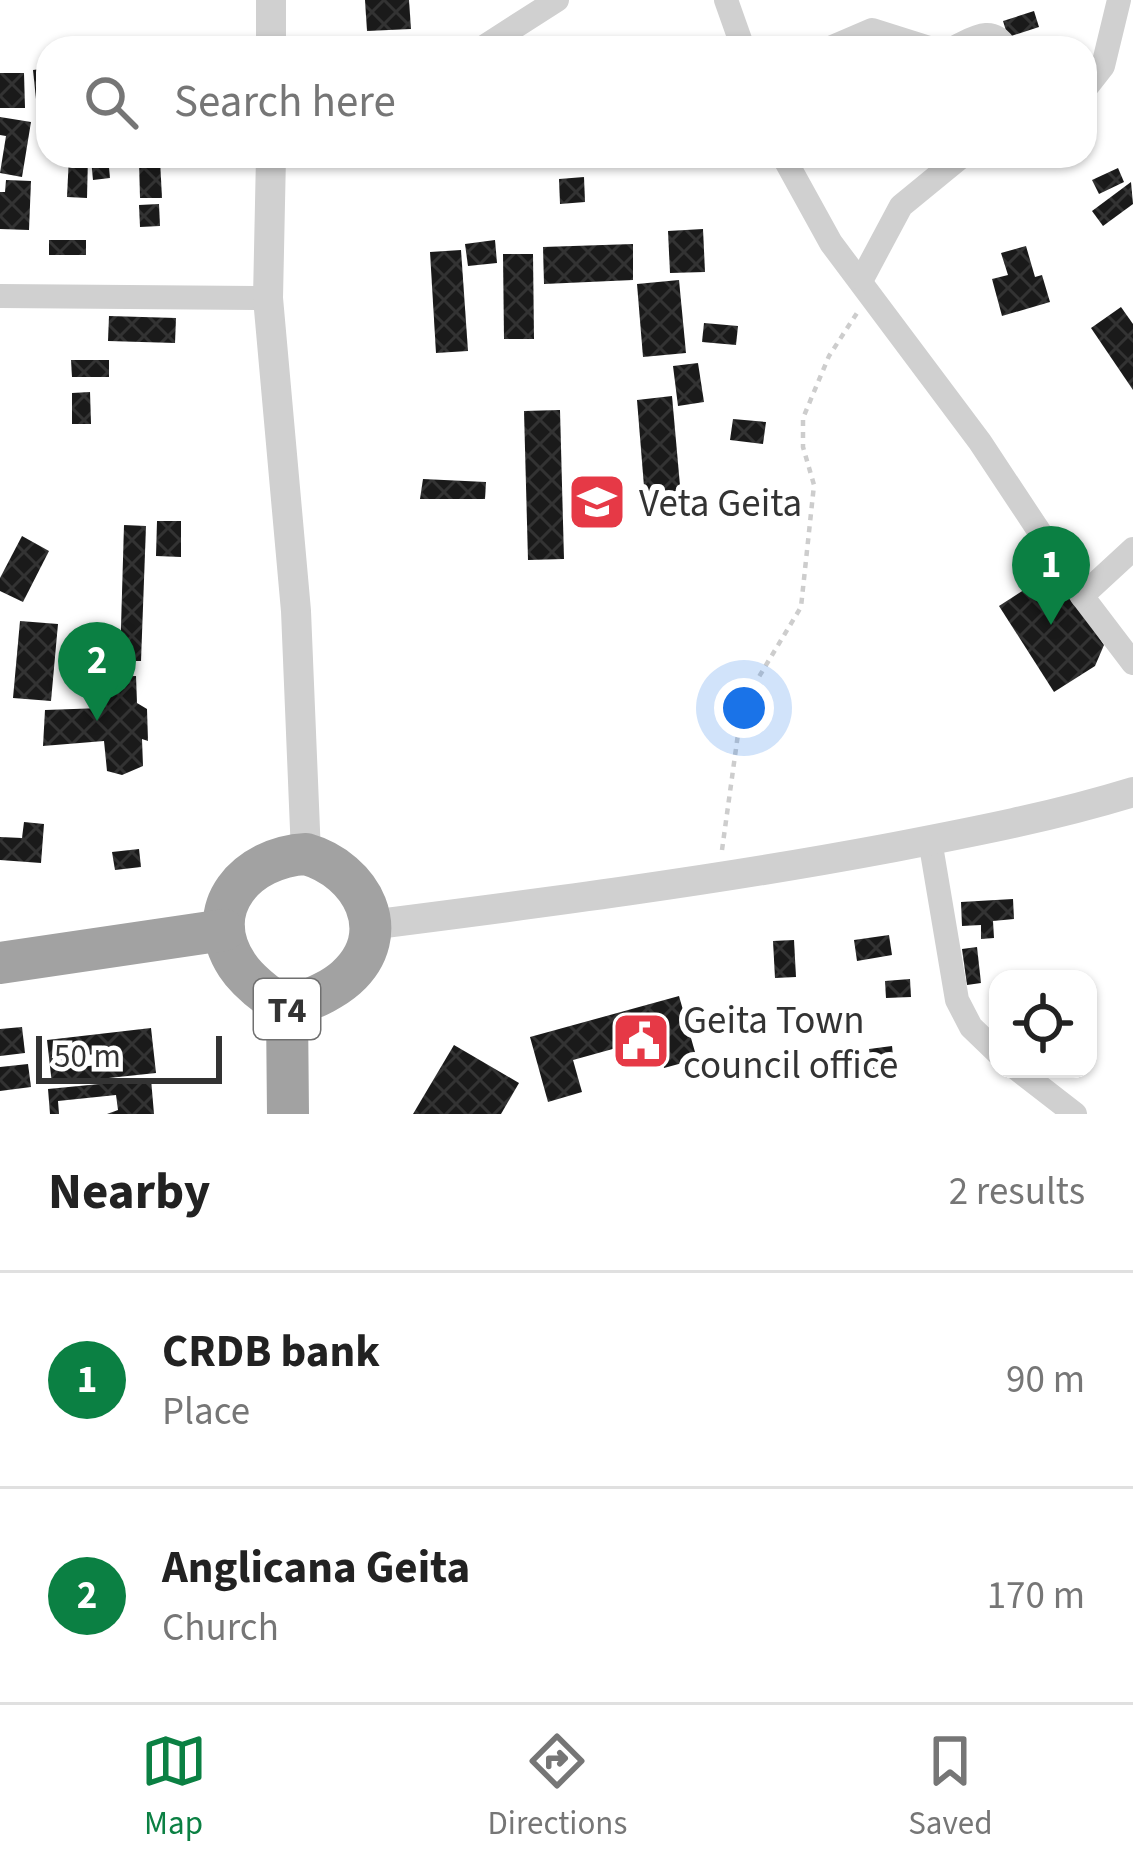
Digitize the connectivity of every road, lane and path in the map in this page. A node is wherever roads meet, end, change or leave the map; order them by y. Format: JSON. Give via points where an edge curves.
{"nodes":[{"id":1,"x":271,"y":0,"type":"edge"},
{"id":2,"x":556,"y":0,"type":"edge"},
{"id":3,"x":726,"y":0,"type":"edge"},
{"id":4,"x":1119,"y":0,"type":"edge"},
{"id":5,"x":271,"y":36,"type":"edge"},
{"id":6,"x":500,"y":36,"type":"edge"},
{"id":7,"x":739,"y":36,"type":"edge"},
{"id":8,"x":858,"y":36,"type":"edge"},
{"id":9,"x":891,"y":36,"type":"edge"},
{"id":10,"x":1097,"y":73,"type":"edge"},
{"id":11,"x":271,"y":168,"type":"edge"},
{"id":12,"x":789,"y":168,"type":"edge"},
{"id":13,"x":947,"y":168,"type":"edge"},
{"id":14,"x":866,"y":286,"type":"junction"},
{"id":15,"x":0,"y":296,"type":"edge"},
{"id":16,"x":268,"y":298,"type":"junction"},
{"id":17,"x":1133,"y":549,"type":"edge"},
{"id":18,"x":1082,"y":596,"type":"junction"},
{"id":19,"x":1133,"y":663,"type":"edge"},
{"id":20,"x":1133,"y":792,"type":"edge"},
{"id":21,"x":930,"y":840,"type":"junction"},
{"id":22,"x":306,"y":854,"type":"junction"},
{"id":23,"x":719,"y":880,"type":"junction"},
{"id":24,"x":369,"y":925,"type":"junction"},
{"id":25,"x":224,"y":930,"type":"junction"},
{"id":26,"x":0,"y":963,"type":"edge"},
{"id":27,"x":287,"y":1009,"type":"junction"},
{"id":28,"x":989,"y":1045,"type":"edge"},
{"id":29,"x":1029,"y":1078,"type":"edge"},
{"id":30,"x":287,"y":1114,"type":"edge"},
{"id":31,"x":1075,"y":1114,"type":"edge"}],
"edges":[{"from":1,"to":5,"type":"street"},
{"from":2,"to":6,"type":"street"},
{"from":3,"to":7,"type":"street"},
{"from":4,"to":10,"type":"street"},
{"from":8,"to":9,"type":"street"},
{"from":11,"to":16,"type":"street"},
{"from":12,"to":14,"type":"street"},
{"from":13,"to":14,"type":"street","via":[[901,206]]},
{"from":14,"to":18,"type":"street"},
{"from":14,"to":23,"type":"path","via":[[803,418],[814,485],[800,607],[742,705]]},
{"from":15,"to":16,"type":"street"},
{"from":16,"to":22,"type":"street","via":[[296,611]]},
{"from":17,"to":18,"type":"street"},
{"from":18,"to":19,"type":"street"},
{"from":20,"to":21,"type":"street"},
{"from":21,"to":23,"type":"street"},
{"from":21,"to":28,"type":"street","via":[[957,1000]]},
{"from":22,"to":24,"type":"highway","via":[[351,877]]},
{"from":22,"to":25,"type":"highway","number":"T4","via":[[270,860],[241,881]]},
{"from":23,"to":24,"type":"street"},
{"from":24,"to":27,"type":"highway","number":"T4","via":[[350,974]]},
{"from":25,"to":26,"type":"highway","number":"T4"},
{"from":25,"to":27,"type":"highway","number":"T4","via":[[249,980]]},
{"from":27,"to":30,"type":"highway","number":"T4"},
{"from":29,"to":31,"type":"street"}]}
